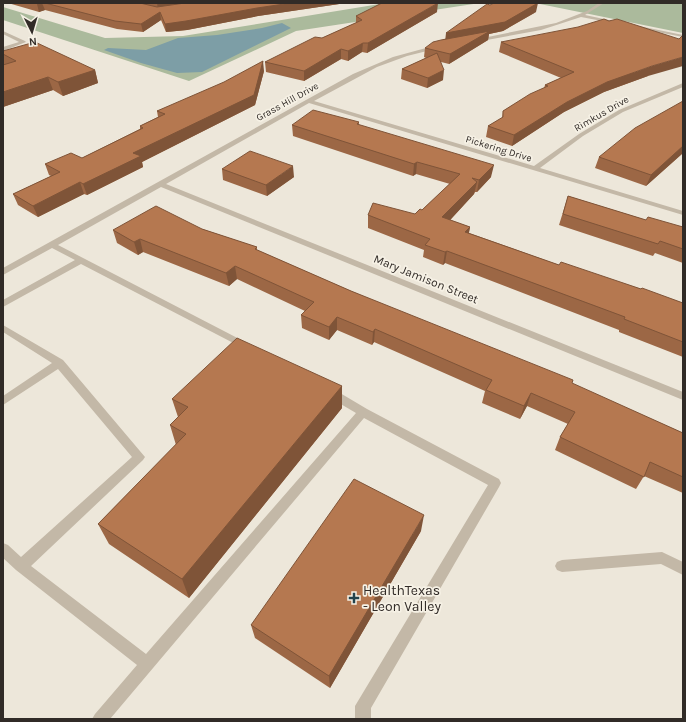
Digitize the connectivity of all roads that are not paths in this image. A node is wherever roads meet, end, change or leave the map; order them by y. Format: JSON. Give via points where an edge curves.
{"nodes":[{"id":1,"x":602,"y":3,"type":"edge"},
{"id":2,"x":580,"y":15,"type":"junction"},
{"id":3,"x":624,"y":24,"type":"edge"},
{"id":4,"x":632,"y":26,"type":"edge"},
{"id":5,"x":3,"y":32,"type":"edge"},
{"id":6,"x":683,"y":36,"type":"edge"},
{"id":7,"x":466,"y":42,"type":"edge"},
{"id":8,"x":444,"y":46,"type":"edge"},
{"id":9,"x":3,"y":49,"type":"edge"},
{"id":10,"x":683,"y":85,"type":"edge"},
{"id":11,"x":309,"y":101,"type":"junction"},
{"id":12,"x":534,"y":169,"type":"junction"},
{"id":13,"x":160,"y":184,"type":"junction"},
{"id":14,"x":683,"y":213,"type":"edge"},
{"id":15,"x":52,"y":245,"type":"junction"},
{"id":16,"x":81,"y":260,"type":"junction"},
{"id":17,"x":3,"y":272,"type":"edge"},
{"id":18,"x":3,"y":304,"type":"edge"},
{"id":19,"x":3,"y":328,"type":"edge"},
{"id":20,"x":256,"y":352,"type":"edge"},
{"id":21,"x":59,"y":363,"type":"junction"},
{"id":22,"x":324,"y":389,"type":"edge"},
{"id":23,"x":683,"y":396,"type":"edge"},
{"id":24,"x":3,"y":401,"type":"edge"},
{"id":25,"x":363,"y":412,"type":"junction"},
{"id":26,"x":3,"y":549,"type":"edge"},
{"id":27,"x":22,"y":566,"type":"junction"},
{"id":28,"x":562,"y":566,"type":"dead end"},
{"id":29,"x":683,"y":569,"type":"edge"},
{"id":30,"x":147,"y":664,"type":"junction"},
{"id":31,"x":100,"y":719,"type":"edge"},
{"id":32,"x":363,"y":719,"type":"edge"}],
"edges":[{"from":1,"to":2,"type":"street"},
{"from":2,"to":3,"type":"street"},
{"from":2,"to":7,"type":"street","via":[[549,26]]},
{"from":4,"to":6,"type":"street"},
{"from":5,"to":9,"type":"street","via":[[23,42]]},
{"from":8,"to":11,"type":"street","name":"Grass Hill Drive","via":[[408,53],[378,64]]},
{"from":10,"to":12,"type":"street","name":"Rimkus Drive","via":[[621,111],[581,135]]},
{"from":11,"to":12,"type":"street","name":"Pickering Drive"},
{"from":11,"to":13,"type":"street","name":"Grass Hill Drive"},
{"from":12,"to":14,"type":"street","name":"Pickering Drive"},
{"from":13,"to":15,"type":"street","name":"Grass Hill Drive"},
{"from":13,"to":23,"type":"street","name":"Mary Jamison Street"},
{"from":15,"to":16,"type":"street"},
{"from":15,"to":17,"type":"street","name":"Grass Hill Drive"},
{"from":16,"to":18,"type":"street"},
{"from":16,"to":20,"type":"street"},
{"from":19,"to":21,"type":"street"},
{"from":21,"to":24,"type":"street"},
{"from":21,"to":27,"type":"street","via":[[139,457]]},
{"from":22,"to":25,"type":"street"},
{"from":25,"to":30,"type":"street"},
{"from":25,"to":32,"type":"street","via":[[495,483],[362,706]]},
{"from":26,"to":27,"type":"street"},
{"from":27,"to":30,"type":"street"},
{"from":28,"to":29,"type":"street","via":[[662,558]]},
{"from":30,"to":31,"type":"street"}]}
